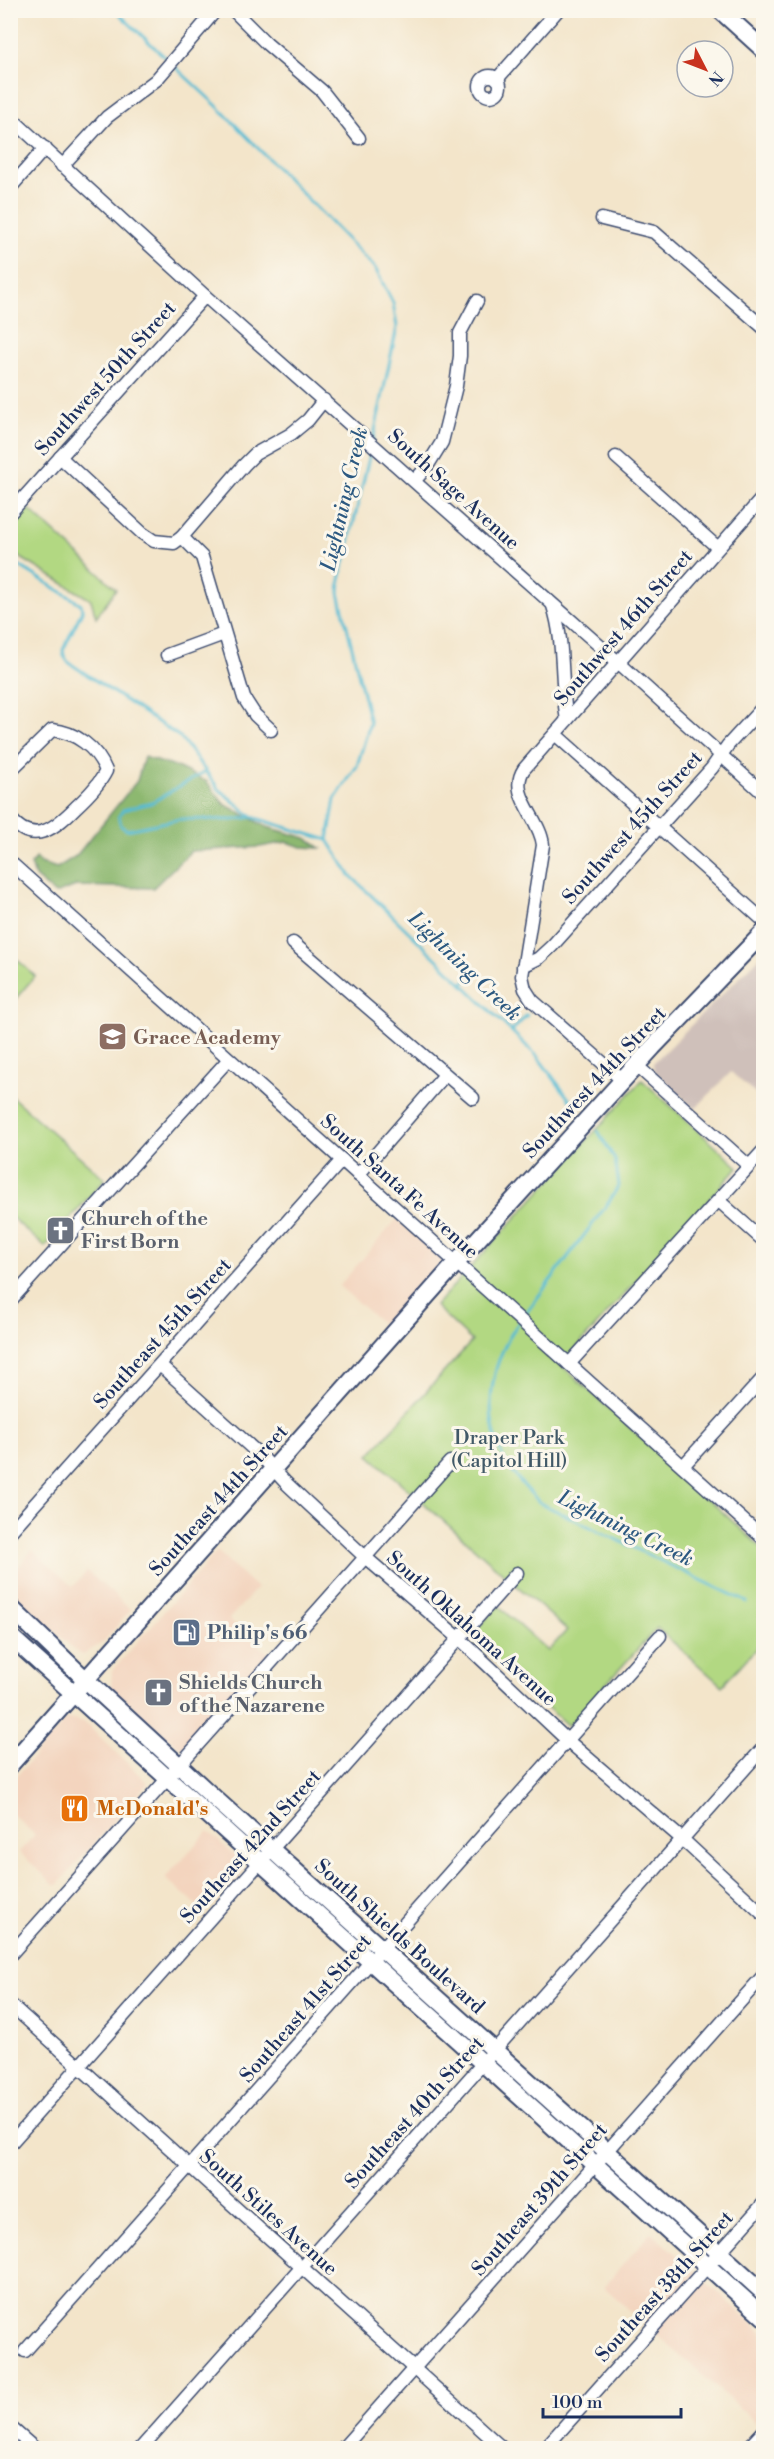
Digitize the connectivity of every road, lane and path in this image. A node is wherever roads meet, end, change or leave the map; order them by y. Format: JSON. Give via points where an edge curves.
{"nodes":[{"id":1,"x":216,"y":10,"type":"edge"},
{"id":2,"x":233,"y":10,"type":"edge"},
{"id":3,"x":558,"y":10,"type":"edge"},
{"id":4,"x":720,"y":10,"type":"edge"},
{"id":5,"x":764,"y":50,"type":"edge"},
{"id":6,"x":496,"y":79,"type":"dead end"},
{"id":7,"x":10,"y":117,"type":"edge"},
{"id":8,"x":358,"y":138,"type":"dead end"},
{"id":9,"x":45,"y":148,"type":"junction"},
{"id":10,"x":62,"y":166,"type":"junction"},
{"id":11,"x":10,"y":188,"type":"edge"},
{"id":12,"x":602,"y":219,"type":"dead end"},
{"id":13,"x":205,"y":296,"type":"junction"},
{"id":14,"x":477,"y":301,"type":"dead end"},
{"id":15,"x":764,"y":328,"type":"edge"},
{"id":16,"x":324,"y":400,"type":"junction"},
{"id":17,"x":616,"y":456,"type":"dead end"},
{"id":18,"x":60,"y":457,"type":"junction"},
{"id":19,"x":414,"y":480,"type":"junction"},
{"id":20,"x":764,"y":496,"type":"edge"},
{"id":21,"x":10,"y":513,"type":"edge"},
{"id":22,"x":182,"y":537,"type":"junction"},
{"id":23,"x":717,"y":548,"type":"junction"},
{"id":24,"x":553,"y":604,"type":"junction"},
{"id":25,"x":224,"y":634,"type":"junction"},
{"id":26,"x":167,"y":655,"type":"dead end"},
{"id":27,"x":619,"y":663,"type":"junction"},
{"id":28,"x":764,"y":706,"type":"edge"},
{"id":29,"x":567,"y":720,"type":"junction"},
{"id":30,"x":271,"y":730,"type":"dead end"},
{"id":31,"x":555,"y":734,"type":"junction"},
{"id":32,"x":721,"y":756,"type":"junction"},
{"id":33,"x":10,"y":771,"type":"edge"},
{"id":34,"x":764,"y":794,"type":"edge"},
{"id":35,"x":12,"y":824,"type":"edge"},
{"id":36,"x":659,"y":827,"type":"junction"},
{"id":37,"x":10,"y":862,"type":"edge"},
{"id":38,"x":764,"y":921,"type":"edge"},
{"id":39,"x":764,"y":932,"type":"edge"},
{"id":40,"x":293,"y":943,"type":"dead end"},
{"id":41,"x":523,"y":966,"type":"junction"},
{"id":42,"x":229,"y":1059,"type":"junction"},
{"id":43,"x":636,"y":1065,"type":"junction"},
{"id":44,"x":444,"y":1076,"type":"junction"},
{"id":45,"x":622,"y":1080,"type":"junction"},
{"id":46,"x":473,"y":1098,"type":"dead end"},
{"id":47,"x":764,"y":1150,"type":"edge"},
{"id":48,"x":342,"y":1160,"type":"junction"},
{"id":49,"x":749,"y":1166,"type":"junction"},
{"id":50,"x":358,"y":1174,"type":"junction"},
{"id":51,"x":718,"y":1201,"type":"junction"},
{"id":52,"x":764,"y":1241,"type":"edge"},
{"id":53,"x":457,"y":1262,"type":"junction"},
{"id":54,"x":10,"y":1301,"type":"edge"},
{"id":55,"x":568,"y":1364,"type":"junction"},
{"id":56,"x":160,"y":1365,"type":"junction"},
{"id":57,"x":764,"y":1377,"type":"edge"},
{"id":58,"x":450,"y":1462,"type":"dead end"},
{"id":59,"x":683,"y":1466,"type":"junction"},
{"id":60,"x":274,"y":1469,"type":"junction"},
{"id":61,"x":10,"y":1532,"type":"edge"},
{"id":62,"x":764,"y":1539,"type":"edge"},
{"id":63,"x":365,"y":1557,"type":"junction"},
{"id":64,"x":517,"y":1573,"type":"dead end"},
{"id":65,"x":10,"y":1607,"type":"edge"},
{"id":66,"x":10,"y":1636,"type":"edge"},
{"id":67,"x":660,"y":1636,"type":"dead end"},
{"id":68,"x":460,"y":1639,"type":"junction"},
{"id":69,"x":86,"y":1680,"type":"junction"},
{"id":70,"x":73,"y":1694,"type":"junction"},
{"id":71,"x":568,"y":1741,"type":"junction"},
{"id":72,"x":764,"y":1748,"type":"edge"},
{"id":73,"x":10,"y":1765,"type":"edge"},
{"id":74,"x":179,"y":1766,"type":"junction"},
{"id":75,"x":167,"y":1779,"type":"junction"},
{"id":76,"x":682,"y":1839,"type":"junction"},
{"id":77,"x":273,"y":1849,"type":"junction"},
{"id":78,"x":261,"y":1863,"type":"junction"},
{"id":79,"x":764,"y":1915,"type":"edge"},
{"id":80,"x":383,"y":1949,"type":"junction"},
{"id":81,"x":10,"y":1955,"type":"edge"},
{"id":82,"x":371,"y":1963,"type":"junction"},
{"id":83,"x":764,"y":1975,"type":"edge"},
{"id":84,"x":10,"y":2004,"type":"edge"},
{"id":85,"x":495,"y":2051,"type":"junction"},
{"id":86,"x":484,"y":2064,"type":"junction"},
{"id":87,"x":79,"y":2067,"type":"junction"},
{"id":88,"x":10,"y":2144,"type":"edge"},
{"id":89,"x":607,"y":2151,"type":"junction"},
{"id":90,"x":595,"y":2165,"type":"junction"},
{"id":91,"x":190,"y":2167,"type":"junction"},
{"id":92,"x":764,"y":2203,"type":"edge"},
{"id":93,"x":719,"y":2253,"type":"junction"},
{"id":94,"x":707,"y":2266,"type":"junction"},
{"id":95,"x":301,"y":2269,"type":"junction"},
{"id":96,"x":764,"y":2293,"type":"edge"},
{"id":97,"x":764,"y":2317,"type":"edge"},
{"id":98,"x":25,"y":2351,"type":"dead end"},
{"id":99,"x":414,"y":2369,"type":"junction"},
{"id":100,"x":10,"y":2427,"type":"edge"},
{"id":101,"x":764,"y":2431,"type":"edge"},
{"id":102,"x":34,"y":2448,"type":"edge"},
{"id":103,"x":141,"y":2448,"type":"edge"},
{"id":104,"x":343,"y":2448,"type":"edge"},
{"id":105,"x":501,"y":2448,"type":"edge"},
{"id":106,"x":545,"y":2448,"type":"edge"},
{"id":107,"x":748,"y":2448,"type":"edge"}],
"edges":[{"from":1,"to":10,"type":"street","via":[[156,80],[106,117]]},
{"from":2,"to":8,"type":"street","via":[[322,91]]},
{"from":3,"to":6,"type":"street"},
{"from":4,"to":5,"type":"main road"},
{"from":7,"to":9,"type":"street","name":"South Sage Avenue"},
{"from":9,"to":10,"type":"street","name":"South Sage Avenue"},
{"from":9,"to":11,"type":"street"},
{"from":10,"to":13,"type":"street","name":"South Sage Avenue"},
{"from":12,"to":15,"type":"street","via":[[654,232]]},
{"from":13,"to":16,"type":"street","name":"South Sage Avenue"},
{"from":13,"to":18,"type":"street","name":"Southwest 50th Street"},
{"from":14,"to":19,"type":"street","via":[[460,333],[456,387],[442,442]]},
{"from":16,"to":19,"type":"street","name":"South Sage Avenue"},
{"from":16,"to":22,"type":"street","via":[[291,434],[255,454]]},
{"from":17,"to":23,"type":"street"},
{"from":18,"to":21,"type":"street","name":"Southwest 50th Street"},
{"from":18,"to":22,"type":"street","via":[[141,533],[154,541],[174,543]]},
{"from":19,"to":24,"type":"street","name":"South Sage Avenue"},
{"from":20,"to":23,"type":"street","name":"Southwest 46th Street"},
{"from":22,"to":25,"type":"street","via":[[202,557]]},
{"from":23,"to":27,"type":"street","name":"Southwest 46th Street"},
{"from":24,"to":27,"type":"street","name":"South Sage Avenue"},
{"from":24,"to":29,"type":"street","via":[[561,643]]},
{"from":25,"to":26,"type":"street"},
{"from":25,"to":30,"type":"street","via":[[244,698]]},
{"from":27,"to":29,"type":"street","name":"Southwest 46th Street"},
{"from":27,"to":32,"type":"street","name":"South Sage Avenue"},
{"from":28,"to":32,"type":"street","name":"Southwest 45th Street"},
{"from":29,"to":31,"type":"street","name":"Southwest 46th Street"},
{"from":31,"to":36,"type":"street"},
{"from":31,"to":41,"type":"street","name":"Southwest 46th Street","via":[[518,779],[543,845]]},
{"from":32,"to":34,"type":"street","name":"South Sage Avenue"},
{"from":32,"to":36,"type":"street","name":"Southwest 45th Street"},
{"from":33,"to":35,"type":"street","via":[[52,730],[78,737],[106,771],[55,828],[40,833]]},
{"from":36,"to":38,"type":"street"},
{"from":36,"to":41,"type":"street","name":"Southwest 45th Street","via":[[552,946]]},
{"from":37,"to":42,"type":"street","name":"South Santa Fe Avenue"},
{"from":39,"to":43,"type":"main road","name":"Southwest 44th Street"},
{"from":40,"to":44,"type":"street"},
{"from":41,"to":45,"type":"street","via":[[523,985],[532,1000]]},
{"from":42,"to":48,"type":"street","name":"South Santa Fe Avenue"},
{"from":42,"to":54,"type":"street"},
{"from":43,"to":45,"type":"main road","name":"Southwest 44th Street"},
{"from":43,"to":49,"type":"street"},
{"from":44,"to":46,"type":"street"},
{"from":44,"to":50,"type":"street"},
{"from":45,"to":53,"type":"main road","name":"Southwest 44th Street"},
{"from":47,"to":49,"type":"street"},
{"from":48,"to":50,"type":"street","name":"South Santa Fe Avenue"},
{"from":48,"to":56,"type":"street","name":"Southeast 45th Street"},
{"from":49,"to":51,"type":"street"},
{"from":50,"to":53,"type":"street","name":"South Santa Fe Avenue"},
{"from":51,"to":52,"type":"street"},
{"from":51,"to":55,"type":"street"},
{"from":53,"to":55,"type":"street","name":"South Santa Fe Avenue"},
{"from":53,"to":60,"type":"main road","name":"Southeast 44th Street"},
{"from":55,"to":59,"type":"street","name":"South Santa Fe Avenue"},
{"from":56,"to":60,"type":"street","name":"South Oklahoma Avenue"},
{"from":56,"to":61,"type":"street","name":"Southeast 45th Street"},
{"from":57,"to":59,"type":"street"},
{"from":58,"to":63,"type":"street"},
{"from":59,"to":62,"type":"street","name":"South Santa Fe Avenue"},
{"from":60,"to":63,"type":"street","name":"South Oklahoma Avenue"},
{"from":60,"to":69,"type":"main road","name":"Southeast 44th Street"},
{"from":63,"to":68,"type":"street","name":"South Oklahoma Avenue"},
{"from":63,"to":74,"type":"street"},
{"from":64,"to":68,"type":"street","name":"Southeast 42nd Street"},
{"from":65,"to":69,"type":"main road","name":"South Shields Boulevard"},
{"from":66,"to":70,"type":"main road","name":"South Shields Boulevard"},
{"from":67,"to":71,"type":"street","name":"Southeast 41st Street"},
{"from":68,"to":71,"type":"street","name":"South Oklahoma Avenue"},
{"from":68,"to":77,"type":"street","name":"Southeast 42nd Street"},
{"from":69,"to":70,"type":"main road","name":"Southeast 44th Street"},
{"from":69,"to":74,"type":"main road","name":"South Shields Boulevard"},
{"from":70,"to":73,"type":"main road","name":"Southeast 44th Street"},
{"from":70,"to":75,"type":"main road","name":"South Shields Boulevard"},
{"from":71,"to":76,"type":"street","name":"South Oklahoma Avenue"},
{"from":71,"to":80,"type":"street","name":"Southeast 41st Street"},
{"from":72,"to":76,"type":"street","name":"Southeast 40th Street"},
{"from":74,"to":75,"type":"street"},
{"from":74,"to":77,"type":"main road","name":"South Shields Boulevard"},
{"from":75,"to":78,"type":"main road","name":"South Shields Boulevard"},
{"from":75,"to":81,"type":"street"},
{"from":76,"to":79,"type":"street","name":"South Oklahoma Avenue"},
{"from":76,"to":85,"type":"street","name":"Southeast 40th Street"},
{"from":77,"to":78,"type":"street","name":"Southeast 42nd Street"},
{"from":77,"to":80,"type":"main road","name":"South Shields Boulevard"},
{"from":78,"to":82,"type":"main road","name":"South Shields Boulevard"},
{"from":78,"to":87,"type":"street","name":"Southeast 42nd Street"},
{"from":80,"to":82,"type":"street","name":"Southeast 41st Street"},
{"from":80,"to":85,"type":"main road","name":"South Shields Boulevard"},
{"from":82,"to":86,"type":"main road","name":"South Shields Boulevard"},
{"from":82,"to":91,"type":"street","name":"Southeast 41st Street"},
{"from":83,"to":89,"type":"street","name":"Southeast 39th Street"},
{"from":84,"to":87,"type":"street","name":"South Stiles Avenue"},
{"from":85,"to":86,"type":"street","name":"Southeast 40th Street"},
{"from":85,"to":89,"type":"main road","name":"South Shields Boulevard"},
{"from":86,"to":90,"type":"main road","name":"South Shields Boulevard"},
{"from":86,"to":95,"type":"street","name":"Southeast 40th Street"},
{"from":87,"to":88,"type":"street","name":"Southeast 42nd Street"},
{"from":87,"to":91,"type":"street","name":"South Stiles Avenue"},
{"from":89,"to":90,"type":"street","name":"Southeast 39th Street"},
{"from":89,"to":93,"type":"main road","name":"South Shields Boulevard"},
{"from":90,"to":94,"type":"main road","name":"South Shields Boulevard"},
{"from":90,"to":99,"type":"street","name":"Southeast 39th Street"},
{"from":91,"to":95,"type":"street","name":"South Stiles Avenue"},
{"from":91,"to":98,"type":"street","name":"Southeast 41st Street"},
{"from":92,"to":93,"type":"street","name":"Southeast 38th Street"},
{"from":93,"to":94,"type":"street","name":"Southeast 38th Street"},
{"from":93,"to":96,"type":"main road","name":"South Shields Boulevard"},
{"from":94,"to":97,"type":"main road","name":"South Shields Boulevard"},
{"from":94,"to":106,"type":"street","name":"Southeast 38th Street"},
{"from":95,"to":99,"type":"street","name":"South Stiles Avenue"},
{"from":95,"to":103,"type":"street","name":"Southeast 40th Street"},
{"from":99,"to":104,"type":"street","name":"Southeast 39th Street"},
{"from":99,"to":105,"type":"street","name":"South Stiles Avenue"},
{"from":100,"to":102,"type":"street"},
{"from":101,"to":107,"type":"street"}]}
